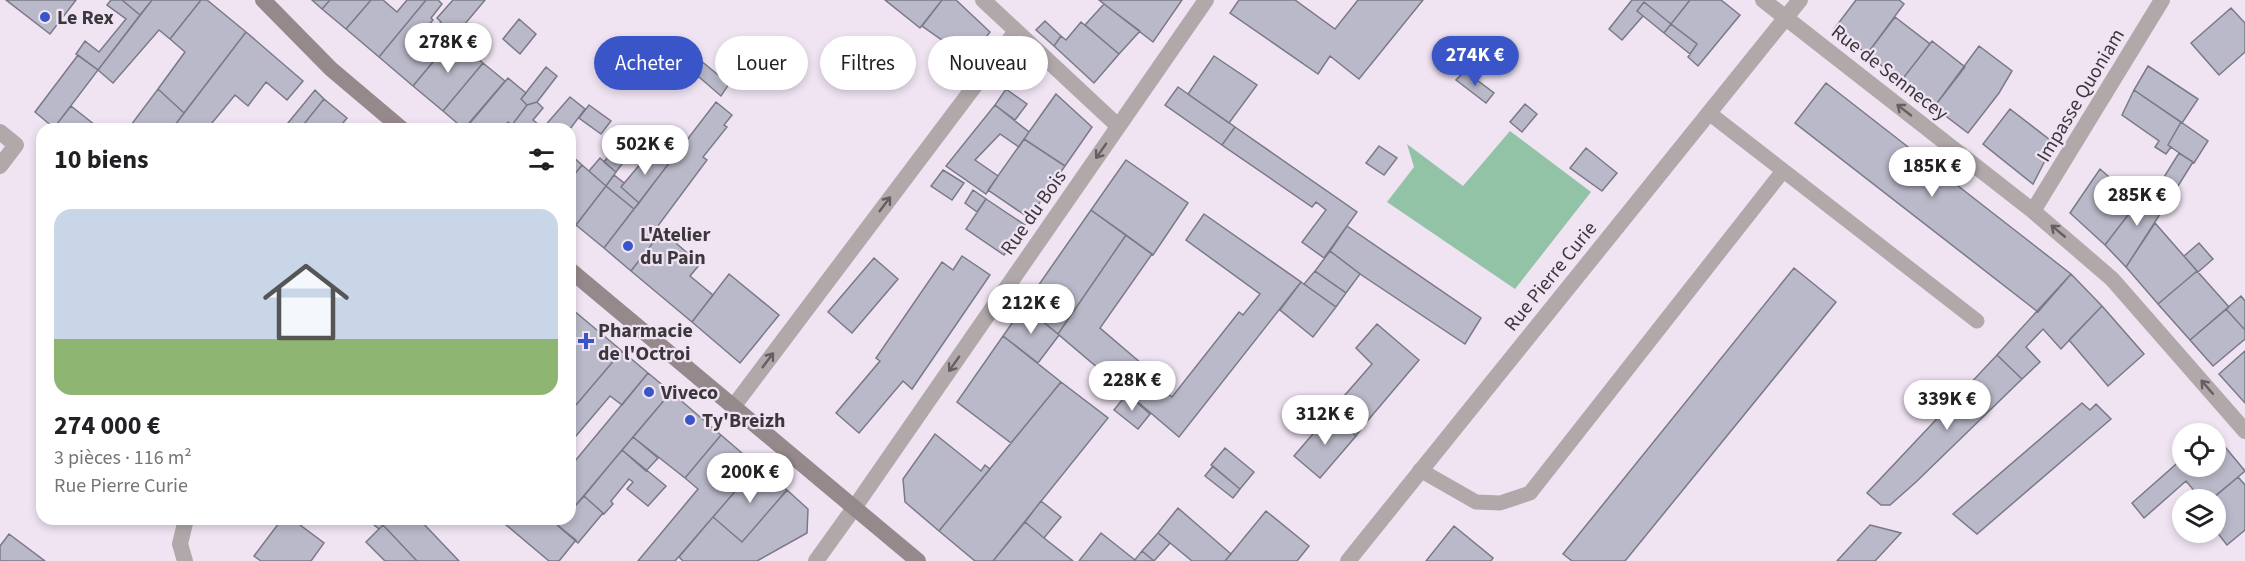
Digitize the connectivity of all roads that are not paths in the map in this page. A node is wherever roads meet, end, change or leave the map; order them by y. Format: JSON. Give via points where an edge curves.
{"nodes":[{"id":1,"x":263,"y":0,"type":"edge"},
{"id":2,"x":983,"y":0,"type":"edge"},
{"id":3,"x":1206,"y":0,"type":"edge"},
{"id":4,"x":1763,"y":0,"type":"edge"},
{"id":5,"x":1800,"y":0,"type":"edge"},
{"id":6,"x":2162,"y":0,"type":"edge"},
{"id":7,"x":1786,"y":18,"type":"junction"},
{"id":8,"x":1016,"y":31,"type":"junction"},
{"id":9,"x":1709,"y":113,"type":"junction"},
{"id":10,"x":395,"y":123,"type":"edge"},
{"id":11,"x":1118,"y":126,"type":"junction"},
{"id":12,"x":0,"y":132,"type":"edge"},
{"id":13,"x":0,"y":166,"type":"edge"},
{"id":14,"x":1784,"y":171,"type":"junction"},
{"id":15,"x":2033,"y":211,"type":"junction"},
{"id":16,"x":576,"y":275,"type":"edge"},
{"id":17,"x":1977,"y":321,"type":"dead end"},
{"id":18,"x":733,"y":407,"type":"junction"},
{"id":19,"x":2245,"y":431,"type":"edge"},
{"id":20,"x":1420,"y":470,"type":"junction"},
{"id":21,"x":854,"y":508,"type":"junction"},
{"id":22,"x":185,"y":525,"type":"edge"},
{"id":23,"x":185,"y":561,"type":"edge"},
{"id":24,"x":816,"y":561,"type":"edge"},
{"id":25,"x":918,"y":561,"type":"edge"},
{"id":26,"x":1348,"y":561,"type":"edge"}],
"edges":[{"from":1,"to":10,"type":"main road","via":[[331,69]]},
{"from":2,"to":8,"type":"street"},
{"from":3,"to":11,"type":"street","name":"Rue du Bois"},
{"from":4,"to":7,"type":"street","name":"Rue de Sennecey"},
{"from":5,"to":7,"type":"street","name":"Rue Pierre Curie"},
{"from":6,"to":15,"type":"street","name":"Impasse Quoniam"},
{"from":7,"to":9,"type":"street","name":"Rue Pierre Curie"},
{"from":15,"to":7,"type":"street","name":"Rue de Sennecey","one_way":true},
{"from":8,"to":11,"type":"street"},
{"from":18,"to":8,"type":"street","one_way":true},
{"from":9,"to":14,"type":"lane"},
{"from":9,"to":20,"type":"street","name":"Rue Pierre Curie"},
{"from":11,"to":21,"type":"street","name":"Rue du Bois","one_way":true},
{"from":12,"to":13,"type":"street","via":[[16,145]]},
{"from":14,"to":17,"type":"lane"},
{"from":14,"to":20,"type":"lane","via":[[1530,493],[1500,503],[1476,502]]},
{"from":19,"to":15,"type":"street","name":"Rue de Sennecey","one_way":true,"via":[[2112,279]]},
{"from":16,"to":18,"type":"main road"},
{"from":18,"to":21,"type":"main road"},
{"from":20,"to":26,"type":"street","name":"Rue Pierre Curie"},
{"from":21,"to":24,"type":"street","name":"Rue du Bois"},
{"from":21,"to":25,"type":"main road"},
{"from":22,"to":23,"type":"street","via":[[180,544]]}]}
